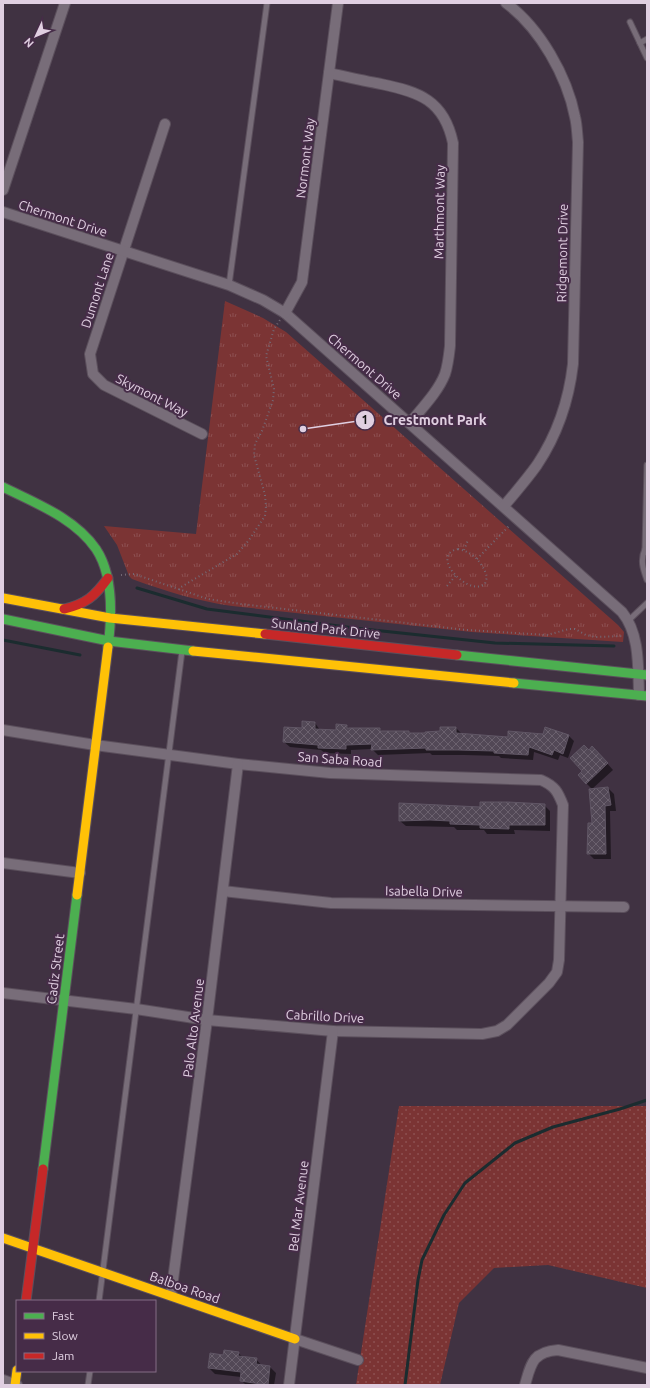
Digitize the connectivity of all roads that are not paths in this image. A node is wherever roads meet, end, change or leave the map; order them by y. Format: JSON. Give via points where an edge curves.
{"nodes":[{"id":1,"x":65,"y":3,"type":"edge"},
{"id":2,"x":267,"y":3,"type":"edge"},
{"id":3,"x":338,"y":3,"type":"edge"},
{"id":4,"x":506,"y":3,"type":"edge"},
{"id":5,"x":630,"y":22,"type":"dead end"},
{"id":6,"x":647,"y":39,"type":"edge"},
{"id":7,"x":640,"y":43,"type":"junction"},
{"id":8,"x":647,"y":58,"type":"edge"},
{"id":9,"x":330,"y":73,"type":"junction"},
{"id":10,"x":165,"y":124,"type":"dead end"},
{"id":11,"x":3,"y":190,"type":"edge"},
{"id":12,"x":3,"y":212,"type":"edge"},
{"id":13,"x":124,"y":251,"type":"junction"},
{"id":14,"x":229,"y":285,"type":"junction"},
{"id":15,"x":285,"y":313,"type":"junction"},
{"id":16,"x":93,"y":374,"type":"joint"},
{"id":17,"x":410,"y":423,"type":"junction"},
{"id":18,"x":202,"y":434,"type":"dead end"},
{"id":19,"x":647,"y":465,"type":"edge"},
{"id":20,"x":647,"y":476,"type":"edge"},
{"id":21,"x":3,"y":487,"type":"edge"},
{"id":22,"x":504,"y":506,"type":"junction"},
{"id":23,"x":646,"y":551,"type":"edge"},
{"id":24,"x":108,"y":578,"type":"junction"},
{"id":25,"x":647,"y":580,"type":"edge"},
{"id":26,"x":3,"y":598,"type":"edge"},
{"id":27,"x":647,"y":603,"type":"edge"},
{"id":28,"x":62,"y":609,"type":"junction"},
{"id":29,"x":110,"y":618,"type":"junction"},
{"id":30,"x":3,"y":619,"type":"edge"},
{"id":31,"x":629,"y":620,"type":"junction"},
{"id":32,"x":109,"y":641,"type":"junction"},
{"id":33,"x":182,"y":650,"type":"junction"},
{"id":34,"x":643,"y":675,"type":"edge"},
{"id":35,"x":643,"y":696,"type":"edge"},
{"id":36,"x":3,"y":730,"type":"edge"},
{"id":37,"x":95,"y":745,"type":"junction"},
{"id":38,"x":168,"y":755,"type":"junction"},
{"id":39,"x":238,"y":764,"type":"junction"},
{"id":40,"x":3,"y":863,"type":"edge"},
{"id":41,"x":80,"y":873,"type":"junction"},
{"id":42,"x":223,"y":891,"type":"junction"},
{"id":43,"x":561,"y":906,"type":"junction"},
{"id":44,"x":624,"y":907,"type":"dead end"},
{"id":45,"x":3,"y":993,"type":"edge"},
{"id":46,"x":64,"y":1000,"type":"junction"},
{"id":47,"x":136,"y":1009,"type":"junction"},
{"id":48,"x":207,"y":1020,"type":"junction"},
{"id":49,"x":333,"y":1031,"type":"junction"},
{"id":50,"x":3,"y":1238,"type":"edge"},
{"id":51,"x":33,"y":1249,"type":"junction"},
{"id":52,"x":102,"y":1272,"type":"junction"},
{"id":53,"x":172,"y":1295,"type":"junction"},
{"id":54,"x":26,"y":1300,"type":"edge"},
{"id":55,"x":99,"y":1300,"type":"edge"},
{"id":56,"x":295,"y":1339,"type":"junction"},
{"id":57,"x":358,"y":1360,"type":"dead end"},
{"id":58,"x":647,"y":1368,"type":"edge"},
{"id":59,"x":17,"y":1372,"type":"edge"},
{"id":60,"x":90,"y":1372,"type":"edge"},
{"id":61,"x":3,"y":1380,"type":"edge"},
{"id":62,"x":16,"y":1385,"type":"edge"},
{"id":63,"x":88,"y":1385,"type":"edge"},
{"id":64,"x":290,"y":1385,"type":"edge"},
{"id":65,"x":525,"y":1385,"type":"edge"}],
"edges":[{"from":1,"to":11,"type":"street"},
{"from":2,"to":14,"type":"lane"},
{"from":3,"to":9,"type":"street","name":"Normont Way"},
{"from":4,"to":22,"type":"street","name":"Ridgemont Drive","via":[[525,20],[542,41],[562,76],[576,118],[578,142],[571,381],[559,424],[548,446],[537,465]]},
{"from":5,"to":7,"type":"lane"},
{"from":6,"to":7,"type":"lane"},
{"from":7,"to":8,"type":"lane"},
{"from":9,"to":15,"type":"street","name":"Normont Way","via":[[302,282]]},
{"from":9,"to":17,"type":"street","name":"Marthmont Way","via":[[419,94],[444,118],[453,143],[448,361],[438,388]]},
{"from":10,"to":13,"type":"street","name":"Dumont Lane"},
{"from":12,"to":13,"type":"street","name":"Chermont Drive"},
{"from":13,"to":14,"type":"street","name":"Chermont Drive"},
{"from":13,"to":16,"type":"street","name":"Dumont Lane","via":[[90,354]]},
{"from":14,"to":15,"type":"street","name":"Chermont Drive"},
{"from":15,"to":17,"type":"street","name":"Chermont Drive"},
{"from":16,"to":18,"type":"street","name":"Skymont Way","via":[[117,393]]},
{"from":17,"to":22,"type":"street","name":"Chermont Drive"},
{"from":19,"to":20,"type":"lane"},
{"from":20,"to":23,"type":"lane"},
{"from":21,"to":24,"type":"main road","name":"Cadiz Street","via":[[70,523],[84,535],[103,562]]},
{"from":22,"to":31,"type":"street","name":"Chermont Drive"},
{"from":23,"to":25,"type":"lane","via":[[642,556],[642,564]]},
{"from":24,"to":28,"type":"main road","via":[[98,592],[78,606]]},
{"from":24,"to":29,"type":"main road","name":"Cadiz Street"},
{"from":26,"to":28,"type":"main road","name":"Sunland Park Drive"},
{"from":27,"to":31,"type":"lane"},
{"from":28,"to":29,"type":"main road","name":"Sunland Park Drive"},
{"from":29,"to":32,"type":"main road","name":"Cadiz Street"},
{"from":29,"to":34,"type":"main road","name":"Sunland Park Drive"},
{"from":30,"to":32,"type":"main road"},
{"from":31,"to":34,"type":"street","name":"Chermont Drive","via":[[635,635]]},
{"from":32,"to":33,"type":"main road"},
{"from":32,"to":37,"type":"main road","name":"Cadiz Street"},
{"from":33,"to":35,"type":"main road"},
{"from":33,"to":38,"type":"lane"},
{"from":34,"to":35,"type":"street","name":"Chermont Drive"},
{"from":36,"to":37,"type":"street","name":"San Saba Road"},
{"from":37,"to":38,"type":"street","name":"San Saba Road"},
{"from":37,"to":41,"type":"main road","name":"Cadiz Street"},
{"from":38,"to":39,"type":"street","name":"San Saba Road"},
{"from":38,"to":47,"type":"lane"},
{"from":39,"to":42,"type":"street","name":"Palo Alto Avenue"},
{"from":39,"to":43,"type":"street","name":"San Saba Road","via":[[330,774],[541,780],[558,792],[563,805]]},
{"from":40,"to":41,"type":"street"},
{"from":41,"to":46,"type":"main road","name":"Cadiz Street"},
{"from":42,"to":43,"type":"street","name":"Isabella Drive","via":[[331,903]]},
{"from":42,"to":48,"type":"street","name":"Palo Alto Avenue"},
{"from":43,"to":44,"type":"street","name":"Isabella Drive"},
{"from":43,"to":49,"type":"street","name":"Cabrillo Drive","via":[[557,972],[507,1025],[497,1031],[482,1034]]},
{"from":45,"to":46,"type":"street","name":"Cabrillo Drive"},
{"from":46,"to":47,"type":"street","name":"Cabrillo Drive"},
{"from":46,"to":51,"type":"main road","name":"Cadiz Street"},
{"from":47,"to":48,"type":"street","name":"Cabrillo Drive"},
{"from":47,"to":52,"type":"lane"},
{"from":48,"to":49,"type":"street","name":"Cabrillo Drive"},
{"from":48,"to":53,"type":"street","name":"Palo Alto Avenue"},
{"from":49,"to":56,"type":"street","name":"Bel Mar Avenue"},
{"from":50,"to":51,"type":"main road","name":"Balboa Road"},
{"from":51,"to":52,"type":"main road","name":"Balboa Road"},
{"from":51,"to":54,"type":"main road","name":"Cadiz Street"},
{"from":52,"to":53,"type":"main road","name":"Balboa Road"},
{"from":52,"to":55,"type":"lane"},
{"from":53,"to":56,"type":"main road","name":"Balboa Road"},
{"from":56,"to":57,"type":"street","name":"Balboa Road"},
{"from":56,"to":64,"type":"street","name":"Bel Mar Avenue"},
{"from":58,"to":65,"type":"street","via":[[558,1350],[548,1351],[531,1364]]},
{"from":59,"to":62,"type":"main road"},
{"from":60,"to":63,"type":"lane"},
{"from":61,"to":62,"type":"street"}]}
